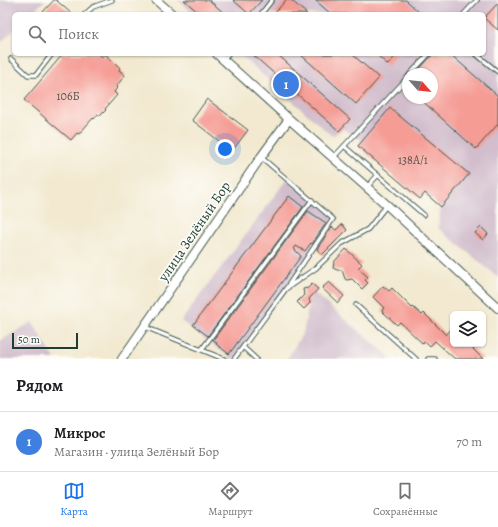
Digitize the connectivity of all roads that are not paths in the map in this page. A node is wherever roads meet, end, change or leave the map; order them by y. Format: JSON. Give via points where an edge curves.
{"nodes":[{"id":1,"x":112,"y":0,"type":"edge"},
{"id":2,"x":156,"y":0,"type":"edge"},
{"id":3,"x":272,"y":0,"type":"edge"},
{"id":4,"x":476,"y":0,"type":"edge"},
{"id":5,"x":87,"y":12,"type":"edge"},
{"id":6,"x":170,"y":12,"type":"edge"},
{"id":7,"x":263,"y":12,"type":"edge"},
{"id":8,"x":466,"y":12,"type":"edge"},
{"id":9,"x":50,"y":56,"type":"edge"},
{"id":10,"x":223,"y":56,"type":"edge"},
{"id":11,"x":427,"y":56,"type":"edge"},
{"id":12,"x":478,"y":56,"type":"edge"},
{"id":13,"x":11,"y":59,"type":"dead end"},
{"id":14,"x":416,"y":68,"type":"edge"},
{"id":15,"x":498,"y":72,"type":"edge"},
{"id":16,"x":402,"y":83,"type":"edge"},
{"id":17,"x":289,"y":119,"type":"junction"},
{"id":18,"x":344,"y":146,"type":"junction"},
{"id":19,"x":261,"y":157,"type":"junction"},
{"id":20,"x":333,"y":158,"type":"junction"},
{"id":21,"x":378,"y":175,"type":"junction"},
{"id":22,"x":367,"y":187,"type":"junction"},
{"id":23,"x":312,"y":200,"type":"junction"},
{"id":24,"x":387,"y":205,"type":"junction"},
{"id":25,"x":424,"y":215,"type":"dead end"},
{"id":26,"x":284,"y":290,"type":"junction"},
{"id":27,"x":356,"y":305,"type":"dead end"},
{"id":28,"x":498,"y":308,"type":"edge"},
{"id":29,"x":145,"y":327,"type":"junction"},
{"id":30,"x":243,"y":347,"type":"junction"},
{"id":31,"x":202,"y":349,"type":"junction"},
{"id":32,"x":122,"y":359,"type":"edge"},
{"id":33,"x":224,"y":359,"type":"edge"},
{"id":34,"x":234,"y":359,"type":"edge"},
{"id":35,"x":256,"y":359,"type":"edge"},
{"id":36,"x":416,"y":359,"type":"edge"},
{"id":37,"x":428,"y":359,"type":"edge"},
{"id":38,"x":435,"y":359,"type":"edge"}],
"edges":[{"from":1,"to":5,"type":"lane","via":[[92,7]]},
{"from":2,"to":6,"type":"street"},
{"from":3,"to":7,"type":"lane"},
{"from":4,"to":8,"type":"lane"},
{"from":9,"to":13,"type":"lane","via":[[36,75],[28,75]]},
{"from":10,"to":17,"type":"street"},
{"from":11,"to":14,"type":"lane"},
{"from":12,"to":15,"type":"lane"},
{"from":16,"to":18,"type":"lane"},
{"from":17,"to":19,"type":"street","name":"улица Зелёный Бор"},
{"from":17,"to":20,"type":"street"},
{"from":18,"to":20,"type":"lane"},
{"from":18,"to":21,"type":"lane"},
{"from":19,"to":23,"type":"lane"},
{"from":19,"to":29,"type":"street","name":"улица Зелёный Бор"},
{"from":20,"to":22,"type":"street"},
{"from":21,"to":22,"type":"lane"},
{"from":21,"to":25,"type":"lane"},
{"from":22,"to":24,"type":"street"},
{"from":23,"to":26,"type":"lane","via":[[333,219]]},
{"from":23,"to":31,"type":"lane"},
{"from":24,"to":26,"type":"lane","via":[[368,229],[341,244],[316,268]]},
{"from":24,"to":28,"type":"street"},
{"from":26,"to":30,"type":"lane"},
{"from":27,"to":36,"type":"lane"},
{"from":29,"to":31,"type":"lane"},
{"from":29,"to":32,"type":"street","name":"улица Зелёный Бор"},
{"from":30,"to":34,"type":"lane"},
{"from":30,"to":35,"type":"lane"},
{"from":31,"to":33,"type":"lane"},
{"from":37,"to":38,"type":"lane"}]}
